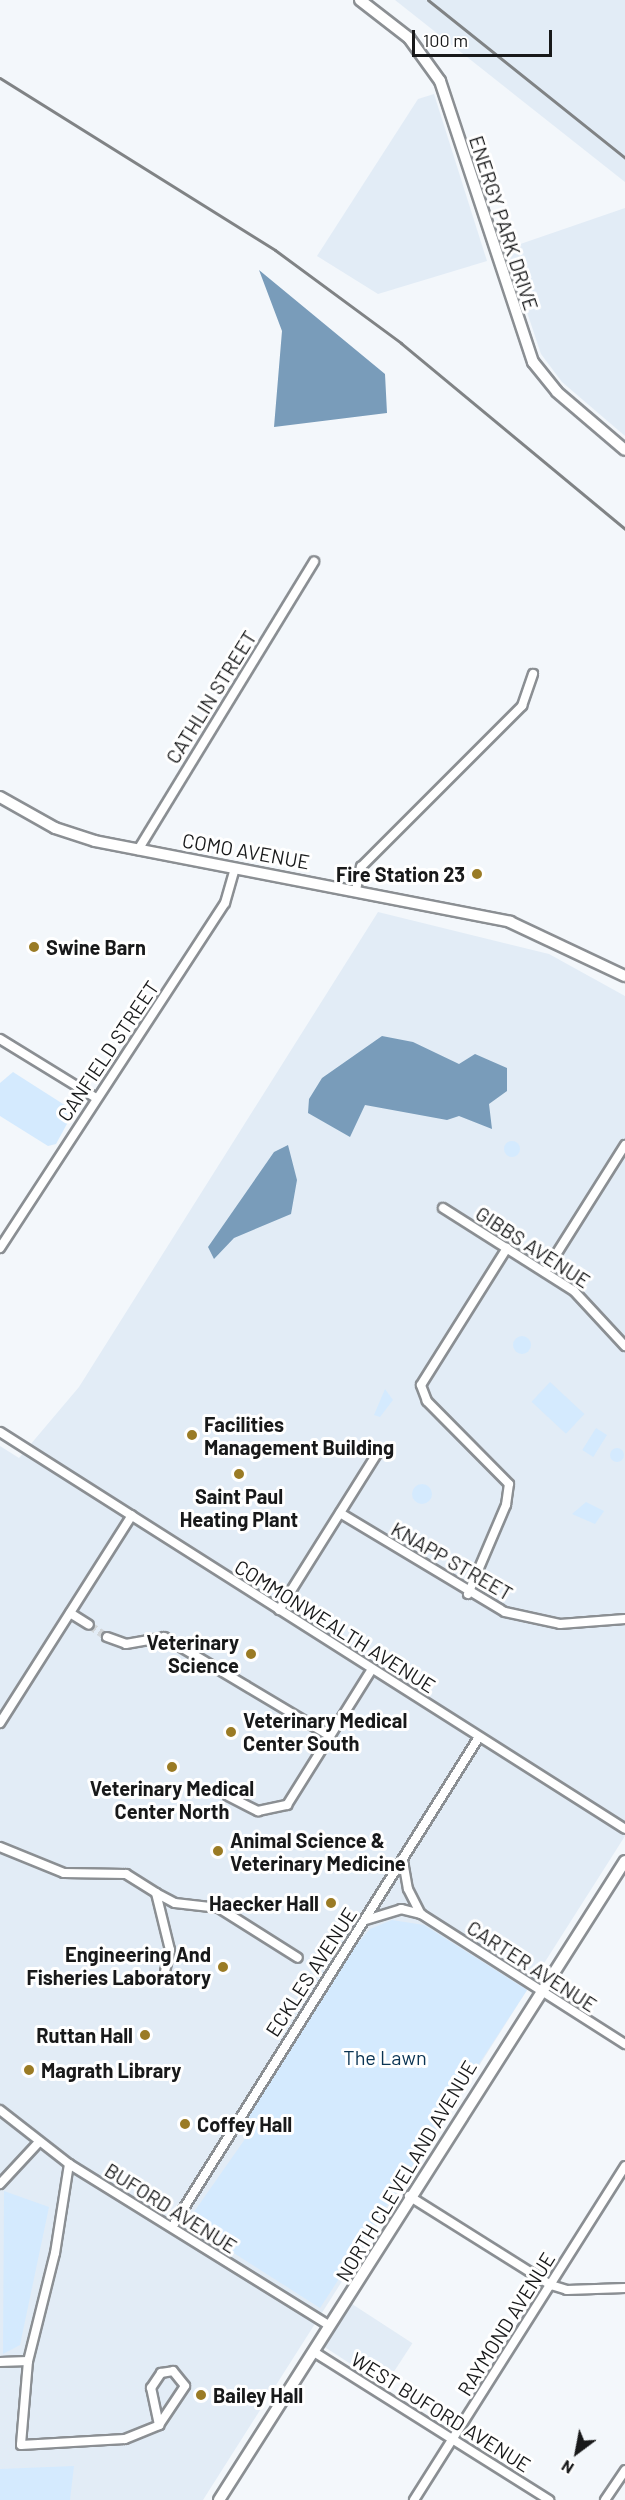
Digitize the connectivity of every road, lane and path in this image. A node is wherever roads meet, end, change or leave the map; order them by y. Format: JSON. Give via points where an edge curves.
{"nodes":[{"id":1,"x":360,"y":0,"type":"edge"},
{"id":2,"x":625,"y":450,"type":"edge"},
{"id":3,"x":314,"y":562,"type":"dead end"},
{"id":4,"x":532,"y":674,"type":"dead end"},
{"id":5,"x":0,"y":797,"type":"edge"},
{"id":6,"x":138,"y":850,"type":"junction"},
{"id":7,"x":235,"y":869,"type":"junction"},
{"id":8,"x":356,"y":890,"type":"junction"},
{"id":9,"x":625,"y":976,"type":"edge"},
{"id":10,"x":0,"y":1039,"type":"edge"},
{"id":11,"x":96,"y":1098,"type":"junction"},
{"id":12,"x":625,"y":1145,"type":"edge"},
{"id":13,"x":443,"y":1208,"type":"dead end"},
{"id":14,"x":0,"y":1248,"type":"edge"},
{"id":15,"x":507,"y":1248,"type":"junction"},
{"id":16,"x":545,"y":1272,"type":"junction"},
{"id":17,"x":625,"y":1346,"type":"edge"},
{"id":18,"x":0,"y":1432,"type":"edge"},
{"id":19,"x":378,"y":1452,"type":"dead end"},
{"id":20,"x":340,"y":1513,"type":"junction"},
{"id":21,"x":132,"y":1515,"type":"junction"},
{"id":22,"x":468,"y":1594,"type":"junction"},
{"id":23,"x":279,"y":1610,"type":"junction"},
{"id":24,"x":70,"y":1613,"type":"junction"},
{"id":25,"x":625,"y":1619,"type":"edge"},
{"id":26,"x":88,"y":1625,"type":"tunnel mouth"},
{"id":27,"x":107,"y":1637,"type":"tunnel mouth"},
{"id":28,"x":372,"y":1670,"type":"junction"},
{"id":29,"x":0,"y":1723,"type":"edge"},
{"id":30,"x":330,"y":1736,"type":"junction"},
{"id":31,"x":479,"y":1737,"type":"junction"},
{"id":32,"x":228,"y":1796,"type":"dead end"},
{"id":33,"x":625,"y":1829,"type":"edge"},
{"id":34,"x":0,"y":1846,"type":"edge"},
{"id":35,"x":403,"y":1860,"type":"junction"},
{"id":36,"x":625,"y":1861,"type":"edge"},
{"id":37,"x":156,"y":1893,"type":"junction"},
{"id":38,"x":421,"y":1914,"type":"junction"},
{"id":39,"x":363,"y":1922,"type":"junction"},
{"id":40,"x":298,"y":1958,"type":"dead end"},
{"id":41,"x":165,"y":1971,"type":"dead end"},
{"id":42,"x":542,"y":1992,"type":"junction"},
{"id":43,"x":625,"y":2044,"type":"edge"},
{"id":44,"x":0,"y":2110,"type":"edge"},
{"id":45,"x":38,"y":2143,"type":"junction"},
{"id":46,"x":69,"y":2164,"type":"junction"},
{"id":47,"x":625,"y":2166,"type":"edge"},
{"id":48,"x":0,"y":2184,"type":"edge"},
{"id":49,"x":409,"y":2196,"type":"junction"},
{"id":50,"x":172,"y":2227,"type":"junction"},
{"id":51,"x":551,"y":2285,"type":"junction"},
{"id":52,"x":625,"y":2288,"type":"edge"},
{"id":53,"x":330,"y":2326,"type":"junction"},
{"id":54,"x":314,"y":2352,"type":"junction"},
{"id":55,"x":28,"y":2361,"type":"junction"},
{"id":56,"x":0,"y":2362,"type":"edge"},
{"id":57,"x":159,"y":2425,"type":"junction"},
{"id":58,"x":453,"y":2439,"type":"junction"},
{"id":59,"x":625,"y":2470,"type":"edge"},
{"id":60,"x":219,"y":2500,"type":"edge"},
{"id":61,"x":414,"y":2500,"type":"edge"},
{"id":62,"x":549,"y":2500,"type":"edge"},
{"id":63,"x":605,"y":2500,"type":"edge"}],
"edges":[{"from":1,"to":2,"type":"main road","name":"ENERGY PARK DRIVE","via":[[413,43],[440,81],[532,362],[557,392]]},
{"from":3,"to":6,"type":"street","name":"CATHLIN STREET"},
{"from":4,"to":8,"type":"street","via":[[522,706],[361,867]]},
{"from":5,"to":6,"type":"main road","name":"COMO AVENUE","via":[[55,828]]},
{"from":6,"to":7,"type":"main road","name":"COMO AVENUE"},
{"from":7,"to":8,"type":"main road","name":"COMO AVENUE"},
{"from":7,"to":11,"type":"street","name":"CANFIELD STREET","via":[[225,903]]},
{"from":8,"to":9,"type":"main road","name":"COMO AVENUE","via":[[510,922]]},
{"from":10,"to":11,"type":"street"},
{"from":11,"to":14,"type":"street","name":"CANFIELD STREET"},
{"from":12,"to":16,"type":"street"},
{"from":13,"to":15,"type":"street","name":"GIBBS AVENUE"},
{"from":15,"to":16,"type":"street","name":"GIBBS AVENUE"},
{"from":15,"to":22,"type":"street","via":[[422,1382],[427,1401],[509,1484],[506,1505]]},
{"from":16,"to":17,"type":"street","name":"GIBBS AVENUE","via":[[580,1295]]},
{"from":18,"to":21,"type":"street","name":"COMMONWEALTH AVENUE"},
{"from":19,"to":20,"type":"street"},
{"from":20,"to":22,"type":"street","name":"KNAPP STREET"},
{"from":20,"to":23,"type":"street"},
{"from":21,"to":23,"type":"street","name":"COMMONWEALTH AVENUE"},
{"from":21,"to":24,"type":"street"},
{"from":22,"to":25,"type":"street","name":"KNAPP STREET","via":[[542,1622]]},
{"from":23,"to":28,"type":"street","name":"COMMONWEALTH AVENUE"},
{"from":24,"to":26,"type":"street"},
{"from":24,"to":29,"type":"street"},
{"from":27,"to":30,"type":"street","via":[[126,1644],[164,1637]]},
{"from":28,"to":30,"type":"street"},
{"from":28,"to":31,"type":"street","name":"COMMONWEALTH AVENUE"},
{"from":30,"to":32,"type":"street","via":[[281,1809],[248,1808]]},
{"from":31,"to":33,"type":"street","name":"COMMONWEALTH AVENUE"},
{"from":31,"to":35,"type":"street","name":"ECKLES AVENUE"},
{"from":34,"to":37,"type":"street","via":[[64,1873],[126,1874]]},
{"from":35,"to":38,"type":"street","via":[[408,1889]]},
{"from":35,"to":39,"type":"street","name":"ECKLES AVENUE"},
{"from":36,"to":42,"type":"main road","name":"NORTH CLEVELAND AVENUE"},
{"from":37,"to":40,"type":"street","via":[[175,1903],[219,1908]]},
{"from":37,"to":41,"type":"street","via":[[170,1950]]},
{"from":38,"to":39,"type":"street","name":"CARTER AVENUE","via":[[401,1908]]},
{"from":38,"to":42,"type":"street","name":"CARTER AVENUE"},
{"from":39,"to":50,"type":"street","name":"ECKLES AVENUE"},
{"from":42,"to":43,"type":"street","name":"CARTER AVENUE"},
{"from":42,"to":49,"type":"main road","name":"NORTH CLEVELAND AVENUE"},
{"from":44,"to":45,"type":"street","name":"BUFORD AVENUE"},
{"from":45,"to":46,"type":"street","name":"BUFORD AVENUE"},
{"from":45,"to":48,"type":"street"},
{"from":46,"to":50,"type":"street","name":"BUFORD AVENUE"},
{"from":46,"to":55,"type":"street","via":[[55,2253]]},
{"from":47,"to":51,"type":"street","name":"RAYMOND AVENUE"},
{"from":49,"to":51,"type":"street"},
{"from":49,"to":53,"type":"main road","name":"NORTH CLEVELAND AVENUE"},
{"from":50,"to":53,"type":"street","name":"BUFORD AVENUE"},
{"from":51,"to":52,"type":"street","via":[[567,2290]]},
{"from":51,"to":58,"type":"street","name":"RAYMOND AVENUE"},
{"from":53,"to":54,"type":"main road","name":"NORTH CLEVELAND AVENUE"},
{"from":54,"to":58,"type":"street","name":"WEST BUFORD AVENUE"},
{"from":54,"to":60,"type":"main road","name":"NORTH CLEVELAND AVENUE"},
{"from":55,"to":56,"type":"street"},
{"from":55,"to":57,"type":"street","via":[[21,2445],[125,2439]]},
{"from":57,"to":57,"type":"street","via":[[185,2386],[173,2371],[162,2373],[151,2388]]},
{"from":58,"to":61,"type":"street","name":"RAYMOND AVENUE"},
{"from":58,"to":62,"type":"street","name":"WEST BUFORD AVENUE"},
{"from":59,"to":63,"type":"street"}]}
